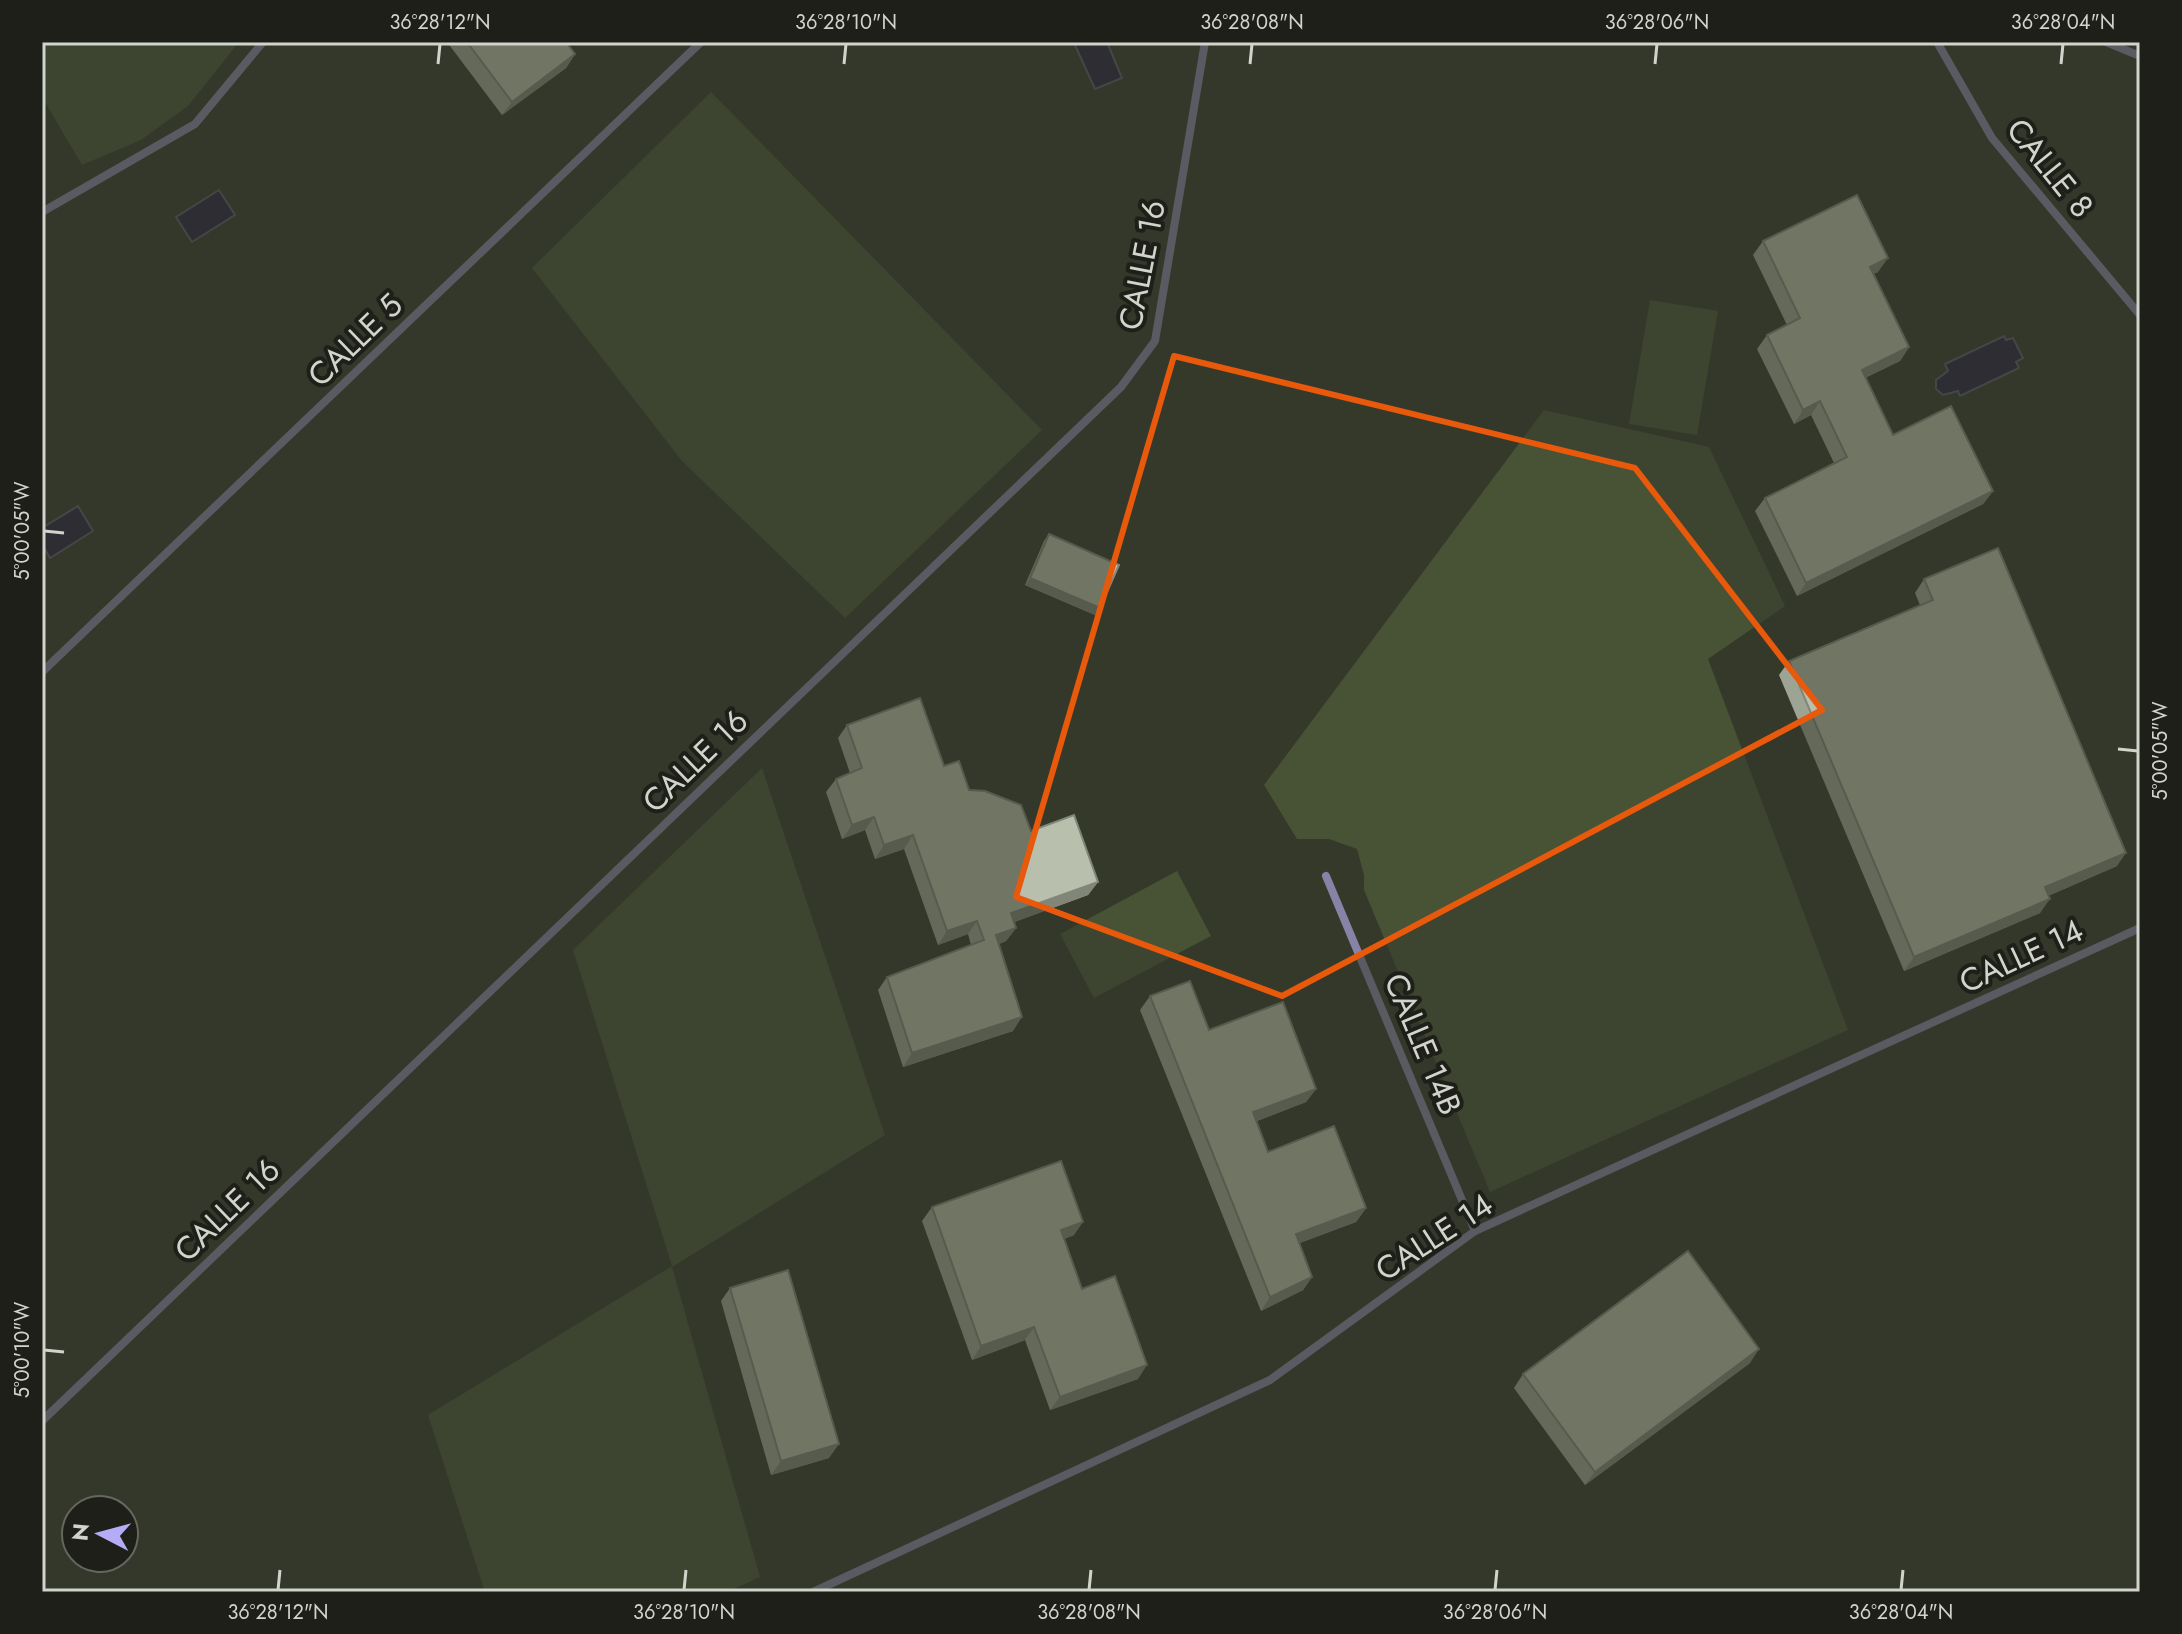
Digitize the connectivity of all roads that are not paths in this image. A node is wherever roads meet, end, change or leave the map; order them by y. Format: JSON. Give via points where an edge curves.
{"nodes":[{"id":1,"x":263,"y":42,"type":"edge"},
{"id":2,"x":701,"y":42,"type":"edge"},
{"id":3,"x":1205,"y":42,"type":"edge"},
{"id":4,"x":1937,"y":42,"type":"edge"},
{"id":5,"x":2106,"y":42,"type":"edge"},
{"id":6,"x":2140,"y":56,"type":"edge"},
{"id":7,"x":42,"y":212,"type":"edge"},
{"id":8,"x":2140,"y":315,"type":"edge"},
{"id":9,"x":42,"y":672,"type":"edge"},
{"id":10,"x":1326,"y":876,"type":"dead end"},
{"id":11,"x":2140,"y":928,"type":"edge"},
{"id":12,"x":1475,"y":1231,"type":"junction"},
{"id":13,"x":42,"y":1421,"type":"edge"},
{"id":14,"x":813,"y":1592,"type":"edge"}],
"edges":[{"from":1,"to":7,"type":"street","via":[[195,124]]},
{"from":2,"to":9,"type":"street","name":"CALLE 5"},
{"from":3,"to":13,"type":"street","name":"CALLE 16","via":[[1155,341],[1121,387]]},
{"from":4,"to":8,"type":"street","name":"CALLE 8","via":[[1992,138]]},
{"from":5,"to":6,"type":"street"},
{"from":10,"to":12,"type":"street","name":"CALLE 14B"},
{"from":11,"to":12,"type":"street","name":"CALLE 14"},
{"from":12,"to":14,"type":"street","name":"CALLE 14","via":[[1270,1380]]}]}
